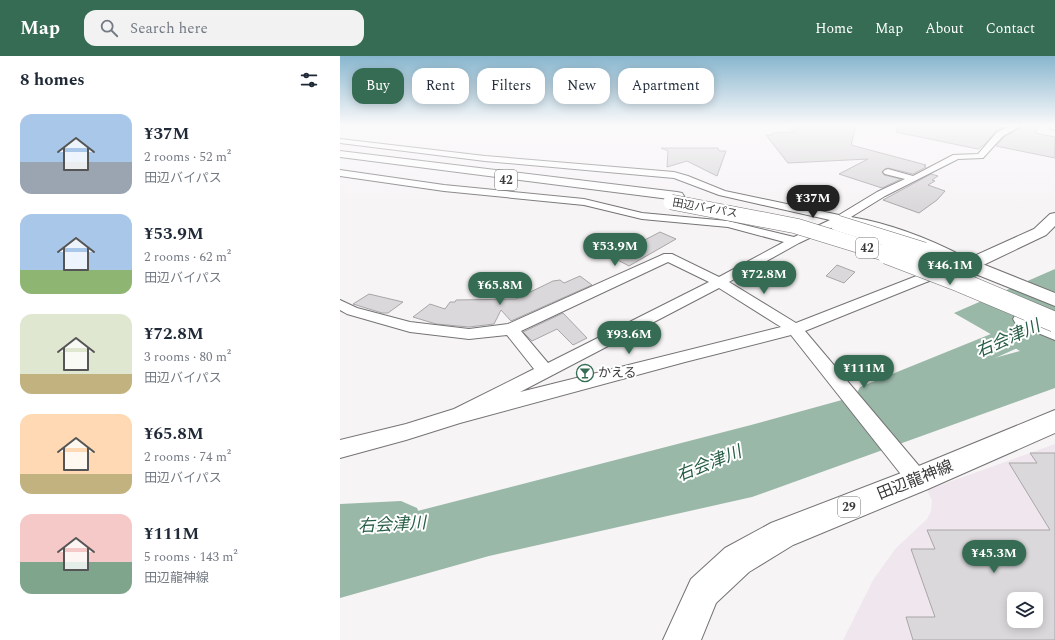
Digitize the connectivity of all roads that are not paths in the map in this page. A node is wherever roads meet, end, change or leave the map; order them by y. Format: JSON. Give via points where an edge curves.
{"nodes":[{"id":1,"x":440,"y":152,"type":"edge"},
{"id":2,"x":983,"y":152,"type":"edge"},
{"id":3,"x":340,"y":154,"type":"edge"},
{"id":4,"x":340,"y":160,"type":"edge"},
{"id":5,"x":888,"y":172,"type":"dead end"},
{"id":6,"x":340,"y":173,"type":"edge"},
{"id":7,"x":914,"y":179,"type":"junction"},
{"id":8,"x":675,"y":199,"type":"junction"},
{"id":9,"x":1055,"y":217,"type":"edge"},
{"id":10,"x":841,"y":218,"type":"junction"},
{"id":11,"x":795,"y":241,"type":"junction"},
{"id":12,"x":969,"y":265,"type":"junction"},
{"id":13,"x":924,"y":278,"type":"junction"},
{"id":14,"x":719,"y":282,"type":"junction"},
{"id":15,"x":1055,"y":300,"type":"edge"},
{"id":16,"x":340,"y":304,"type":"edge"},
{"id":17,"x":1055,"y":310,"type":"edge"},
{"id":18,"x":1055,"y":322,"type":"edge"},
{"id":19,"x":511,"y":329,"type":"junction"},
{"id":20,"x":1055,"y":333,"type":"edge"},
{"id":21,"x":798,"y":334,"type":"junction"},
{"id":22,"x":545,"y":372,"type":"junction"},
{"id":23,"x":460,"y":415,"type":"junction"},
{"id":24,"x":1055,"y":421,"type":"edge"},
{"id":25,"x":340,"y":449,"type":"edge"},
{"id":26,"x":910,"y":470,"type":"junction"},
{"id":27,"x":682,"y":640,"type":"edge"}],
"edges":[{"from":1,"to":10,"type":"street","via":[[674,175],[722,193]]},
{"from":2,"to":7,"type":"street","via":[[980,156],[956,157]]},
{"from":3,"to":8,"type":"main road","name":"田辺バイパス","number":"42"},
{"from":4,"to":8,"type":"main road"},
{"from":5,"to":7,"type":"street"},
{"from":6,"to":11,"type":"street","via":[[444,188],[584,202],[642,216],[728,224]]},
{"from":7,"to":10,"type":"street","via":[[881,194]]},
{"from":8,"to":12,"type":"main road","bridge":true,"via":[[818,218],[884,236]]},
{"from":8,"to":13,"type":"main road","via":[[834,245]]},
{"from":8,"to":17,"type":"main road","name":"田辺バイパス","number":"42","via":[[746,208],[802,220],[861,237],[1008,289]]},
{"from":8,"to":18,"type":"main road","name":"田辺バイパス","number":"42","bridge":true,"via":[[789,225],[856,244],[922,267]]},
{"from":9,"to":12,"type":"main road","via":[[1040,232]]},
{"from":10,"to":11,"type":"street"},
{"from":10,"to":12,"type":"street","via":[[875,224],[948,252]]},
{"from":11,"to":14,"type":"street"},
{"from":12,"to":13,"type":"main road"},
{"from":12,"to":15,"type":"main road"},
{"from":13,"to":20,"type":"main road","via":[[959,290]]},
{"from":13,"to":21,"type":"street"},
{"from":14,"to":19,"type":"street","via":[[673,254]]},
{"from":14,"to":21,"type":"street"},
{"from":14,"to":22,"type":"street"},
{"from":16,"to":19,"type":"street","via":[[352,311],[410,327],[469,334]]},
{"from":19,"to":22,"type":"street"},
{"from":21,"to":23,"type":"street","via":[[685,356]]},
{"from":21,"to":26,"type":"street"},
{"from":22,"to":23,"type":"street"},
{"from":23,"to":25,"type":"street"},
{"from":24,"to":26,"type":"main road","name":"田辺龍神線","number":"29"},
{"from":26,"to":27,"type":"main road","name":"田辺龍神線","number":"29","via":[[782,534],[737,560],[703,591]]}]}
